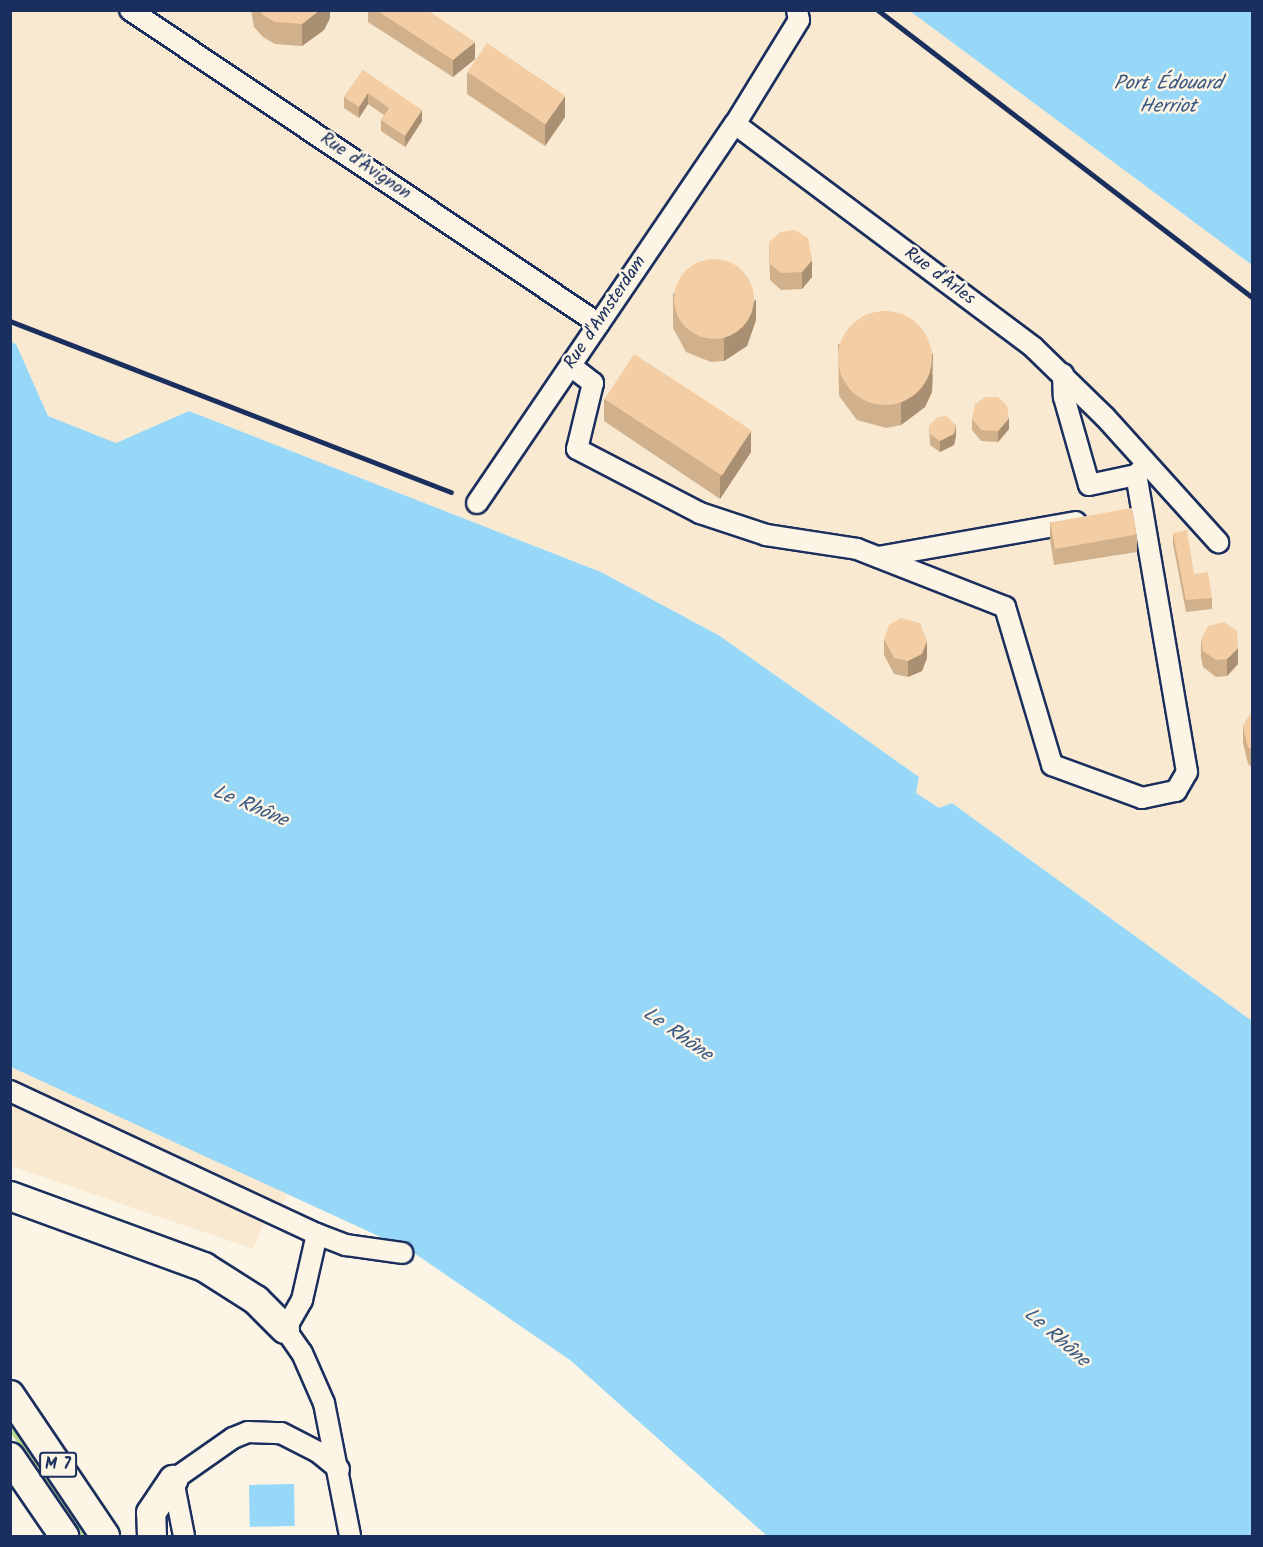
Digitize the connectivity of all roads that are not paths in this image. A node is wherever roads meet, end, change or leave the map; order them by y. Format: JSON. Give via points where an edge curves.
{"nodes":[{"id":1,"x":130,"y":10,"type":"edge"},
{"id":2,"x":796,"y":10,"type":"edge"},
{"id":3,"x":735,"y":124,"type":"junction"},
{"id":4,"x":599,"y":324,"type":"junction"},
{"id":5,"x":571,"y":366,"type":"junction"},
{"id":6,"x":1063,"y":374,"type":"junction"},
{"id":7,"x":1141,"y":469,"type":"junction"},
{"id":8,"x":477,"y":503,"type":"dead end"},
{"id":9,"x":1145,"y":510,"type":"junction"},
{"id":10,"x":1122,"y":514,"type":"edge"},
{"id":11,"x":1098,"y":518,"type":"edge"},
{"id":12,"x":1218,"y":542,"type":"dead end"},
{"id":13,"x":878,"y":557,"type":"junction"},
{"id":14,"x":10,"y":1091,"type":"edge"},
{"id":15,"x":10,"y":1196,"type":"edge"},
{"id":16,"x":317,"y":1234,"type":"junction"},
{"id":17,"x":402,"y":1253,"type":"dead end"},
{"id":18,"x":285,"y":1329,"type":"junction"},
{"id":19,"x":10,"y":1395,"type":"edge"},
{"id":20,"x":10,"y":1457,"type":"edge"},
{"id":21,"x":339,"y":1469,"type":"junction"},
{"id":22,"x":173,"y":1480,"type":"junction"},
{"id":23,"x":64,"y":1536,"type":"edge"},
{"id":24,"x":105,"y":1536,"type":"edge"},
{"id":25,"x":152,"y":1536,"type":"edge"},
{"id":26,"x":184,"y":1536,"type":"edge"},
{"id":27,"x":350,"y":1536,"type":"edge"}],
"edges":[{"from":1,"to":4,"type":"street","name":"Rue d'Avignon"},
{"from":2,"to":3,"type":"street","via":[[799,20]]},
{"from":3,"to":4,"type":"street","name":"Rue d'Amsterdam"},
{"from":3,"to":6,"type":"street","name":"Rue d'Arles","via":[[1033,347]]},
{"from":4,"to":5,"type":"street","name":"Rue d'Amsterdam"},
{"from":5,"to":8,"type":"street","name":"Rue d'Amsterdam"},
{"from":5,"to":13,"type":"street","via":[[593,383],[577,449],[700,513],[766,535],[857,549]]},
{"from":6,"to":7,"type":"street","name":"Rue d'Arles"},
{"from":6,"to":7,"type":"street","via":[[1064,397],[1089,485]]},
{"from":7,"to":9,"type":"street"},
{"from":7,"to":12,"type":"street","name":"Rue d'Arles"},
{"from":9,"to":10,"type":"street"},
{"from":9,"to":13,"type":"street","via":[[1187,771],[1176,791],[1142,798],[1052,765],[1005,608]]},
{"from":11,"to":13,"type":"street"},
{"from":14,"to":16,"type":"street"},
{"from":15,"to":18,"type":"highway","via":[[204,1267],[256,1300]]},
{"from":16,"to":17,"type":"street","via":[[346,1245]]},
{"from":16,"to":18,"type":"street","via":[[302,1300]]},
{"from":18,"to":21,"type":"street","via":[[321,1394]]},
{"from":19,"to":24,"type":"highway","number":"M 7"},
{"from":20,"to":23,"type":"highway","number":"M 7"},
{"from":21,"to":22,"type":"street","via":[[296,1439],[266,1431],[233,1438]]},
{"from":21,"to":27,"type":"street"},
{"from":22,"to":25,"type":"highway","via":[[151,1513]]},
{"from":22,"to":26,"type":"street"}]}
